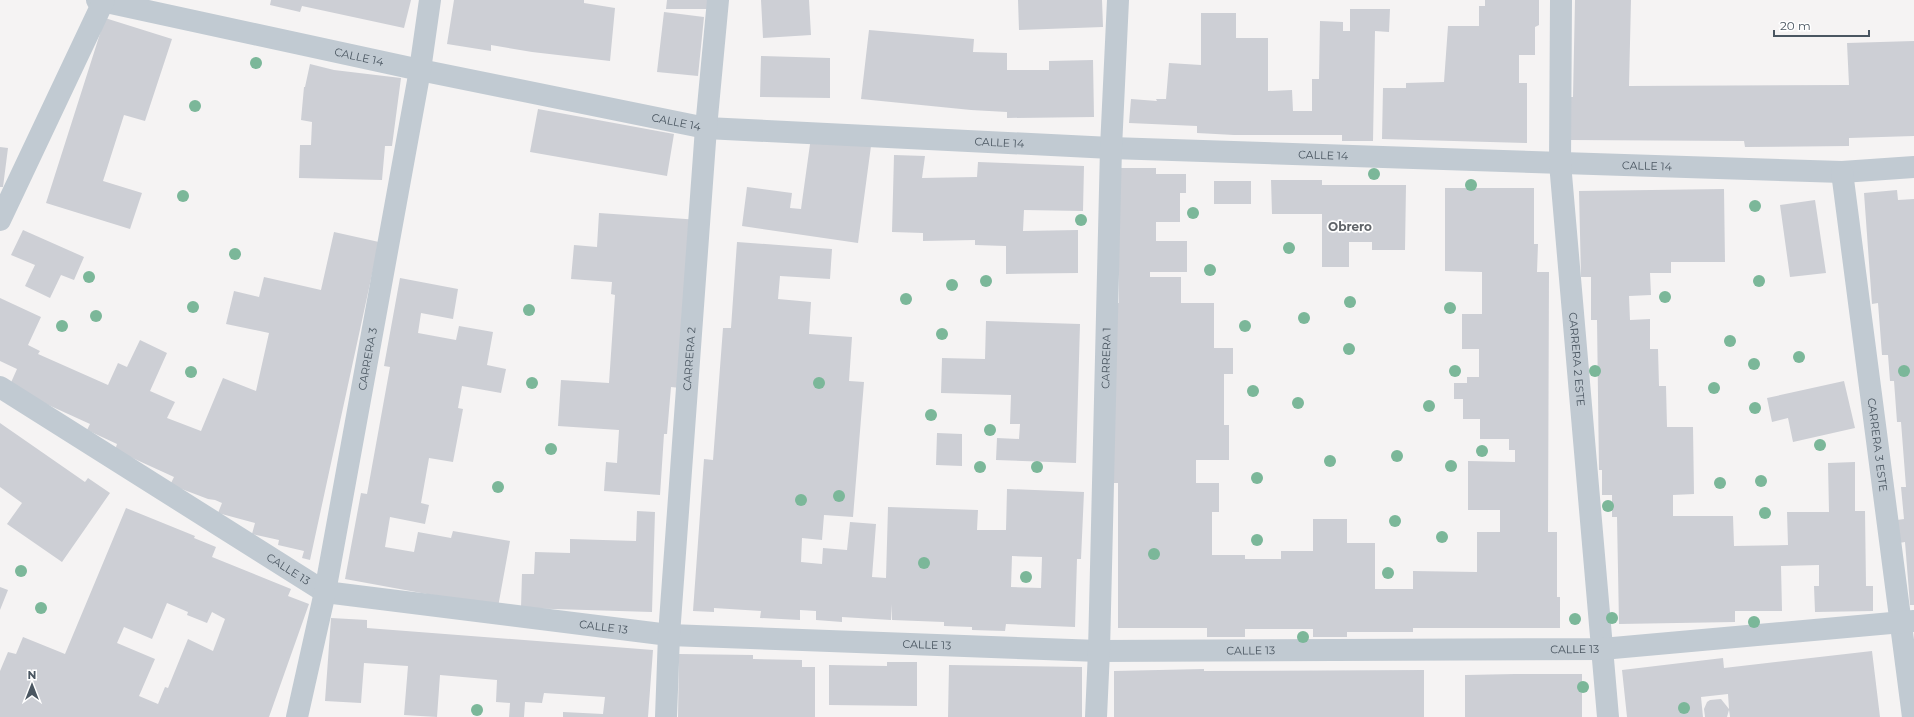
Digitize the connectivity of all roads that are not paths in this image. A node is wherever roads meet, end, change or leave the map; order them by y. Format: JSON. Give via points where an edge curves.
{"nodes":[{"id":1,"x":102,"y":0,"type":"edge"},
{"id":2,"x":430,"y":0,"type":"edge"},
{"id":3,"x":718,"y":0,"type":"edge"},
{"id":4,"x":1118,"y":0,"type":"edge"},
{"id":5,"x":1561,"y":0,"type":"edge"},
{"id":6,"x":420,"y":70,"type":"junction"},
{"id":7,"x":706,"y":128,"type":"junction"},
{"id":8,"x":1110,"y":148,"type":"junction"},
{"id":9,"x":1560,"y":163,"type":"junction"},
{"id":10,"x":1914,"y":167,"type":"edge"},
{"id":11,"x":1842,"y":172,"type":"junction"},
{"id":12,"x":0,"y":220,"type":"edge"},
{"id":13,"x":0,"y":387,"type":"edge"},
{"id":14,"x":325,"y":592,"type":"junction"},
{"id":15,"x":1907,"y":622,"type":"edge"},
{"id":16,"x":669,"y":635,"type":"junction"},
{"id":17,"x":1602,"y":649,"type":"junction"},
{"id":18,"x":1099,"y":651,"type":"junction"},
{"id":19,"x":297,"y":717,"type":"edge"},
{"id":20,"x":666,"y":717,"type":"edge"},
{"id":21,"x":1096,"y":717,"type":"edge"},
{"id":22,"x":1608,"y":717,"type":"edge"},
{"id":23,"x":1913,"y":717,"type":"edge"}],
"edges":[{"from":1,"to":6,"type":"street","name":"CALLE 14"},
{"from":1,"to":12,"type":"street"},
{"from":2,"to":6,"type":"street","name":"CARRERA 3"},
{"from":3,"to":7,"type":"street","name":"CARRERA 2"},
{"from":4,"to":8,"type":"street","name":"CARRERA 1"},
{"from":5,"to":9,"type":"street","name":"CARRERA 2 ESTE"},
{"from":6,"to":7,"type":"street","name":"CALLE 14"},
{"from":6,"to":14,"type":"street","name":"CARRERA 3"},
{"from":7,"to":8,"type":"street","name":"CALLE 14"},
{"from":7,"to":16,"type":"street","name":"CARRERA 2"},
{"from":8,"to":9,"type":"street","name":"CALLE 14"},
{"from":8,"to":18,"type":"street","name":"CARRERA 1"},
{"from":9,"to":11,"type":"street","name":"CALLE 14"},
{"from":9,"to":17,"type":"street","name":"CARRERA 2 ESTE"},
{"from":10,"to":11,"type":"street","name":"CALLE 14"},
{"from":11,"to":15,"type":"street","name":"CARRERA 3 ESTE"},
{"from":13,"to":14,"type":"street","name":"CALLE 13"},
{"from":14,"to":16,"type":"street","name":"CALLE 13"},
{"from":14,"to":19,"type":"street","name":"CARRERA 3"},
{"from":15,"to":17,"type":"street","name":"CALLE 13"},
{"from":15,"to":23,"type":"street","name":"CARRERA 3 ESTE"},
{"from":16,"to":18,"type":"street","name":"CALLE 13"},
{"from":16,"to":20,"type":"street","name":"CARRERA 2"},
{"from":17,"to":18,"type":"street","name":"CALLE 13"},
{"from":17,"to":22,"type":"street","name":"CARRERA 2 ESTE"},
{"from":18,"to":21,"type":"street","name":"CARRERA 1"}]}
